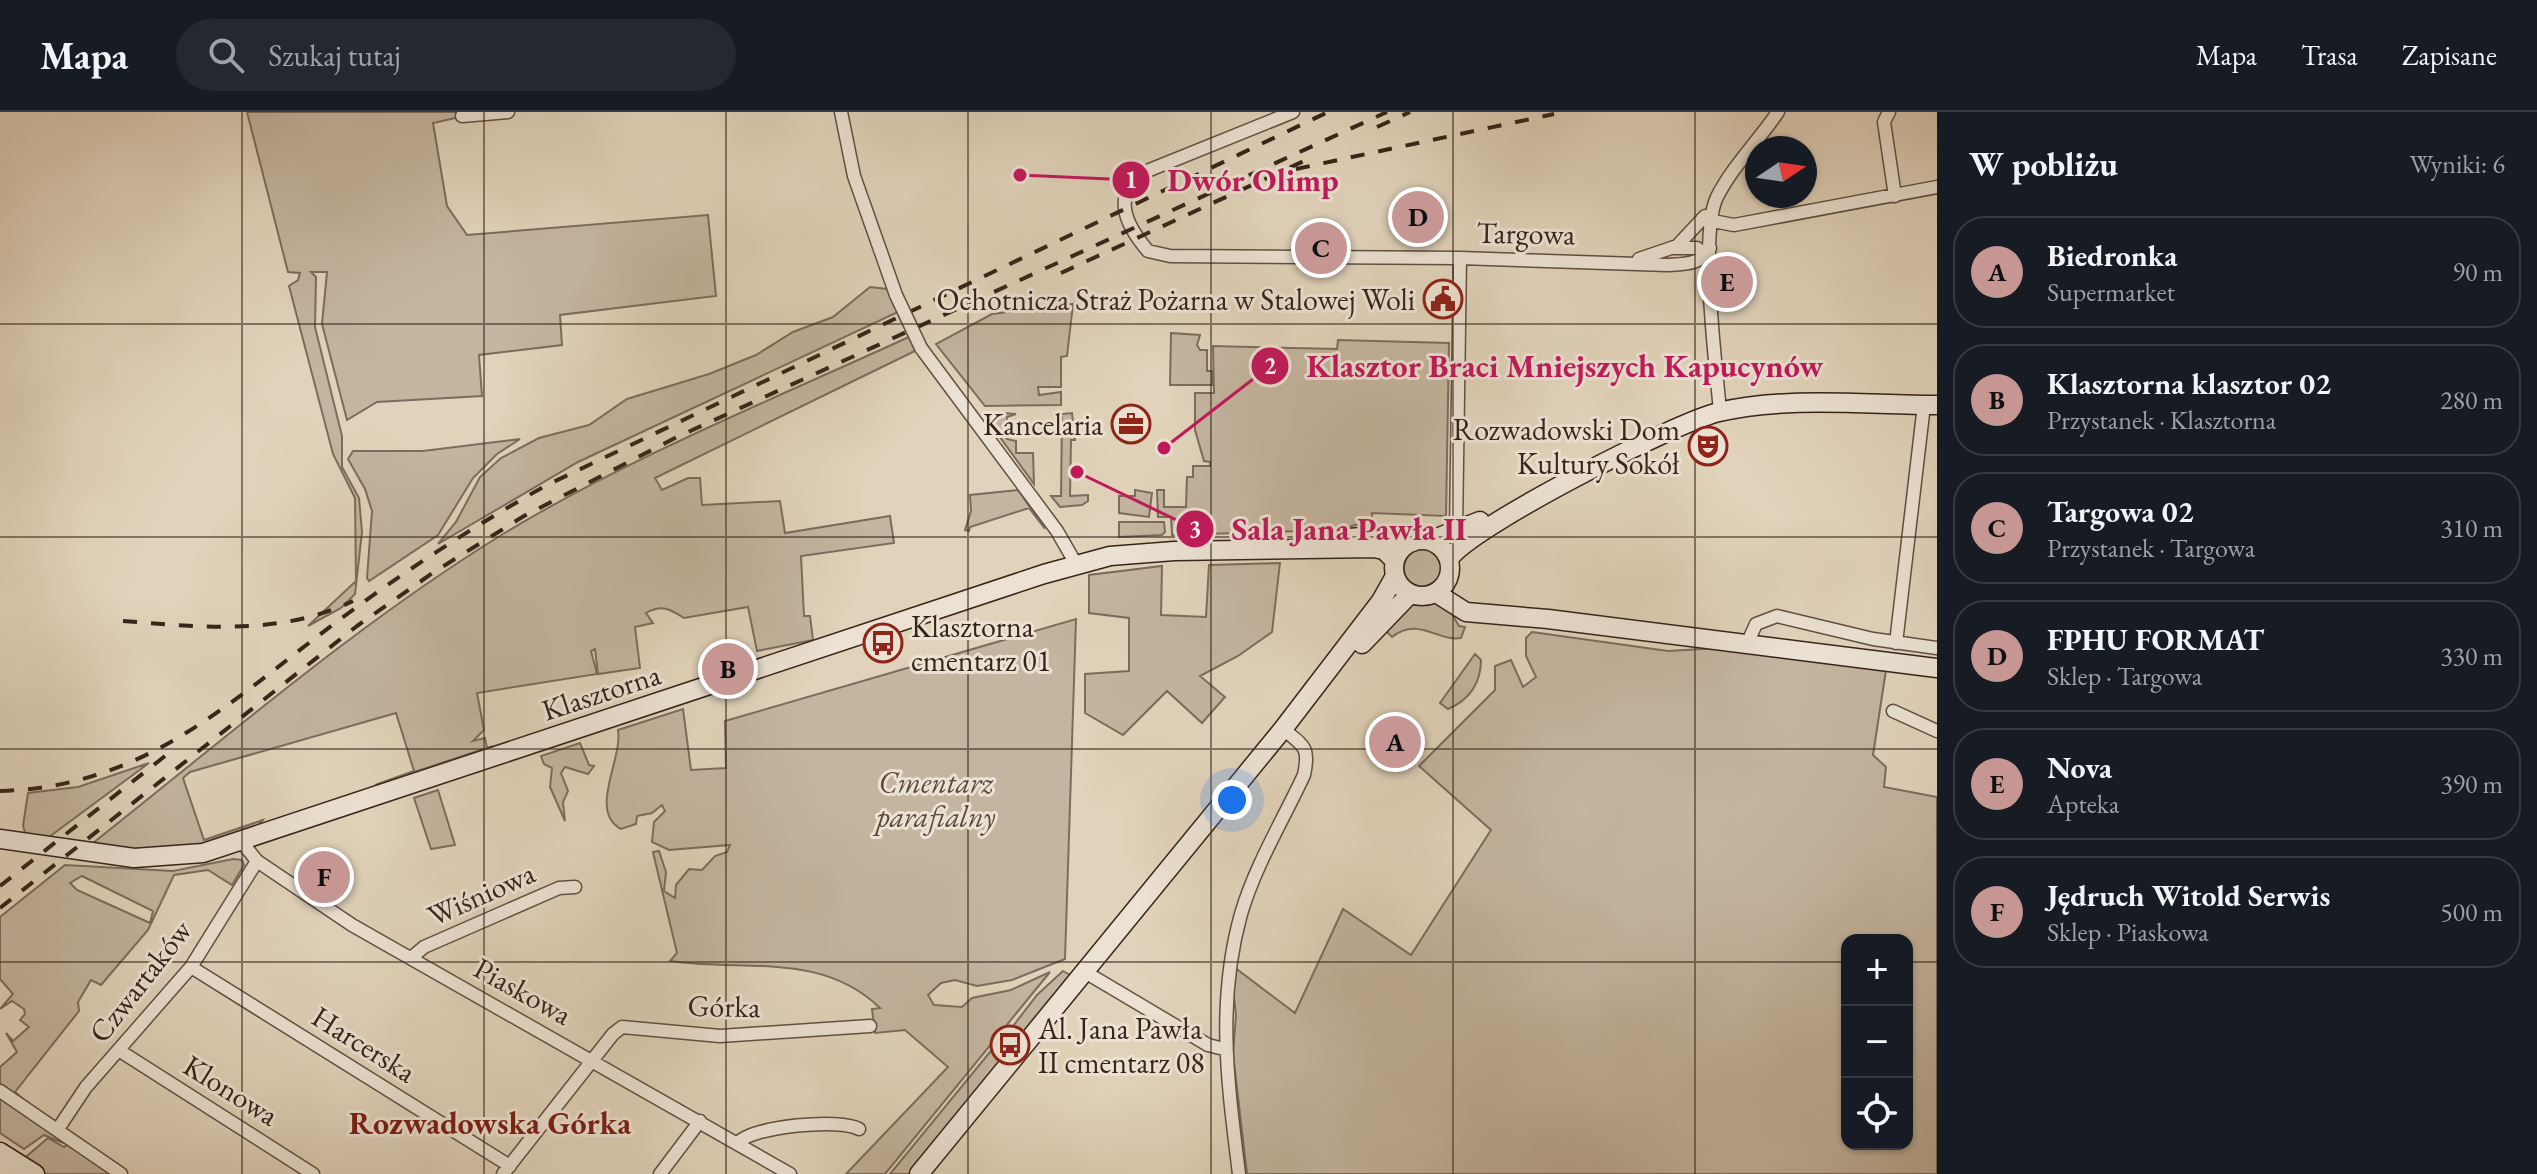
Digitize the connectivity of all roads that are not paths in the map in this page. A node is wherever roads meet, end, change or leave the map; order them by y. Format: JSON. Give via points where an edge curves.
{"nodes":[{"id":1,"x":508,"y":112,"type":"edge"},
{"id":2,"x":841,"y":112,"type":"edge"},
{"id":3,"x":1293,"y":112,"type":"edge"},
{"id":4,"x":1778,"y":112,"type":"edge"},
{"id":5,"x":1889,"y":112,"type":"edge"},
{"id":6,"x":462,"y":116,"type":"dead end"},
{"id":7,"x":1937,"y":187,"type":"edge"},
{"id":8,"x":1895,"y":196,"type":"junction"},
{"id":9,"x":1707,"y":221,"type":"junction"},
{"id":10,"x":1671,"y":249,"type":"junction"},
{"id":11,"x":1709,"y":255,"type":"junction"},
{"id":12,"x":1460,"y":258,"type":"junction"},
{"id":13,"x":1624,"y":262,"type":"junction"},
{"id":14,"x":1930,"y":405,"type":"edge"},
{"id":15,"x":1720,"y":411,"type":"junction"},
{"id":16,"x":1524,"y":505,"type":"junction"},
{"id":17,"x":1456,"y":531,"type":"junction"},
{"id":18,"x":1421,"y":541,"type":"junction"},
{"id":19,"x":1301,"y":547,"type":"junction"},
{"id":20,"x":1449,"y":559,"type":"junction"},
{"id":21,"x":1076,"y":564,"type":"junction"},
{"id":22,"x":1395,"y":569,"type":"junction"},
{"id":23,"x":1442,"y":587,"type":"junction"},
{"id":24,"x":1410,"y":594,"type":"junction"},
{"id":25,"x":1896,"y":643,"type":"junction"},
{"id":26,"x":1747,"y":644,"type":"junction"},
{"id":27,"x":1937,"y":648,"type":"edge"},
{"id":28,"x":1937,"y":668,"type":"edge"},
{"id":29,"x":1893,"y":711,"type":"dead end"},
{"id":30,"x":1286,"y":725,"type":"junction"},
{"id":31,"x":1937,"y":731,"type":"edge"},
{"id":32,"x":6,"y":840,"type":"edge"},
{"id":33,"x":241,"y":841,"type":"junction"},
{"id":34,"x":257,"y":861,"type":"junction"},
{"id":35,"x":575,"y":887,"type":"dead end"},
{"id":36,"x":411,"y":958,"type":"junction"},
{"id":37,"x":191,"y":967,"type":"junction"},
{"id":38,"x":1085,"y":972,"type":"junction"},
{"id":39,"x":870,"y":1026,"type":"dead end"},
{"id":40,"x":1224,"y":1049,"type":"junction"},
{"id":41,"x":120,"y":1051,"type":"junction"},
{"id":42,"x":594,"y":1061,"type":"junction"},
{"id":43,"x":0,"y":1091,"type":"edge"},
{"id":44,"x":700,"y":1121,"type":"junction"},
{"id":45,"x":58,"y":1129,"type":"junction"},
{"id":46,"x":859,"y":1129,"type":"dead end"},
{"id":47,"x":738,"y":1143,"type":"junction"},
{"id":48,"x":0,"y":1152,"type":"edge"},
{"id":49,"x":0,"y":1167,"type":"edge"},
{"id":50,"x":506,"y":1170,"type":"edge"},
{"id":51,"x":11,"y":1174,"type":"edge"},
{"id":52,"x":35,"y":1174,"type":"edge"},
{"id":53,"x":121,"y":1174,"type":"edge"},
{"id":54,"x":313,"y":1174,"type":"edge"},
{"id":55,"x":660,"y":1174,"type":"edge"},
{"id":56,"x":790,"y":1174,"type":"edge"},
{"id":57,"x":919,"y":1174,"type":"edge"},
{"id":58,"x":1239,"y":1174,"type":"edge"}],
"edges":[{"from":1,"to":6,"type":"street"},
{"from":2,"to":21,"type":"street","bridge":true,"via":[[854,176],[896,295],[921,348],[1055,527]]},
{"from":3,"to":12,"type":"street","name":"Targowa","via":[[1147,171],[1129,184],[1123,202],[1144,247],[1154,254]]},
{"from":4,"to":9,"type":"street","name":"Targowa","via":[[1717,198]]},
{"from":5,"to":8,"type":"street","via":[[1884,122]]},
{"from":7,"to":8,"type":"street"},
{"from":8,"to":9,"type":"street","via":[[1734,225]]},
{"from":9,"to":10,"type":"street","name":"Targowa"},
{"from":9,"to":11,"type":"street"},
{"from":10,"to":11,"type":"street","via":[[1689,247]]},
{"from":10,"to":13,"type":"street","name":"Targowa"},
{"from":11,"to":13,"type":"street","name":"Targowa","via":[[1680,264]]},
{"from":11,"to":15,"type":"street"},
{"from":12,"to":13,"type":"street","name":"Targowa"},
{"from":12,"to":17,"type":"street"},
{"from":14,"to":15,"type":"street","via":[[1777,405]]},
{"from":14,"to":25,"type":"street"},
{"from":15,"to":16,"type":"street"},
{"from":16,"to":17,"type":"street"},
{"from":16,"to":20,"type":"street","via":[[1472,536]]},
{"from":17,"to":18,"type":"street"},
{"from":18,"to":19,"type":"street","name":"Klasztorna","via":[[1373,535]]},
{"from":18,"to":20,"type":"street","via":[[1438,545]]},
{"from":18,"to":22,"type":"street","via":[[1399,553]]},
{"from":19,"to":21,"type":"street","name":"Klasztorna","via":[[1151,552]]},
{"from":19,"to":22,"type":"street","name":"Klasztorna","via":[[1378,549]]},
{"from":20,"to":23,"type":"street"},
{"from":21,"to":33,"type":"street","name":"Klasztorna"},
{"from":22,"to":24,"type":"street"},
{"from":22,"to":30,"type":"street","via":[[1381,601]]},
{"from":23,"to":24,"type":"street"},
{"from":23,"to":26,"type":"street","via":[[1456,607],[1475,613]]},
{"from":24,"to":30,"type":"street"},
{"from":25,"to":26,"type":"street","via":[[1777,616],[1756,624]]},
{"from":25,"to":27,"type":"street"},
{"from":26,"to":28,"type":"street"},
{"from":29,"to":31,"type":"street"},
{"from":30,"to":38,"type":"street"},
{"from":30,"to":40,"type":"street","via":[[1308,756],[1242,912],[1232,955]]},
{"from":32,"to":33,"type":"street","name":"Klasztorna","via":[[149,859],[203,853]]},
{"from":33,"to":34,"type":"street","name":"Piaskowa"},
{"from":34,"to":36,"type":"street","name":"Piaskowa"},
{"from":34,"to":37,"type":"street","name":"Czwartaków"},
{"from":35,"to":36,"type":"street","name":"Wiśniowa","via":[[559,888],[424,947]]},
{"from":36,"to":42,"type":"street","name":"Piaskowa"},
{"from":37,"to":41,"type":"street","name":"Czwartaków"},
{"from":37,"to":50,"type":"street","name":"Harcerska"},
{"from":38,"to":40,"type":"street","via":[[1208,1045]]},
{"from":38,"to":57,"type":"street"},
{"from":39,"to":42,"type":"street","name":"Górka","via":[[720,1036],[627,1026],[613,1034]]},
{"from":40,"to":58,"type":"street"},
{"from":41,"to":45,"type":"street","name":"Czwartaków","via":[[86,1087]]},
{"from":41,"to":54,"type":"street","name":"Klonowa"},
{"from":42,"to":44,"type":"street","name":"Piaskowa"},
{"from":42,"to":50,"type":"street"},
{"from":43,"to":45,"type":"street"},
{"from":44,"to":47,"type":"street","name":"Piaskowa"},
{"from":44,"to":55,"type":"street"},
{"from":45,"to":53,"type":"street"},
{"from":46,"to":47,"type":"street","via":[[841,1124],[760,1131]]},
{"from":47,"to":56,"type":"street","name":"Piaskowa"},
{"from":48,"to":52,"type":"street"},
{"from":49,"to":51,"type":"street"}]}
